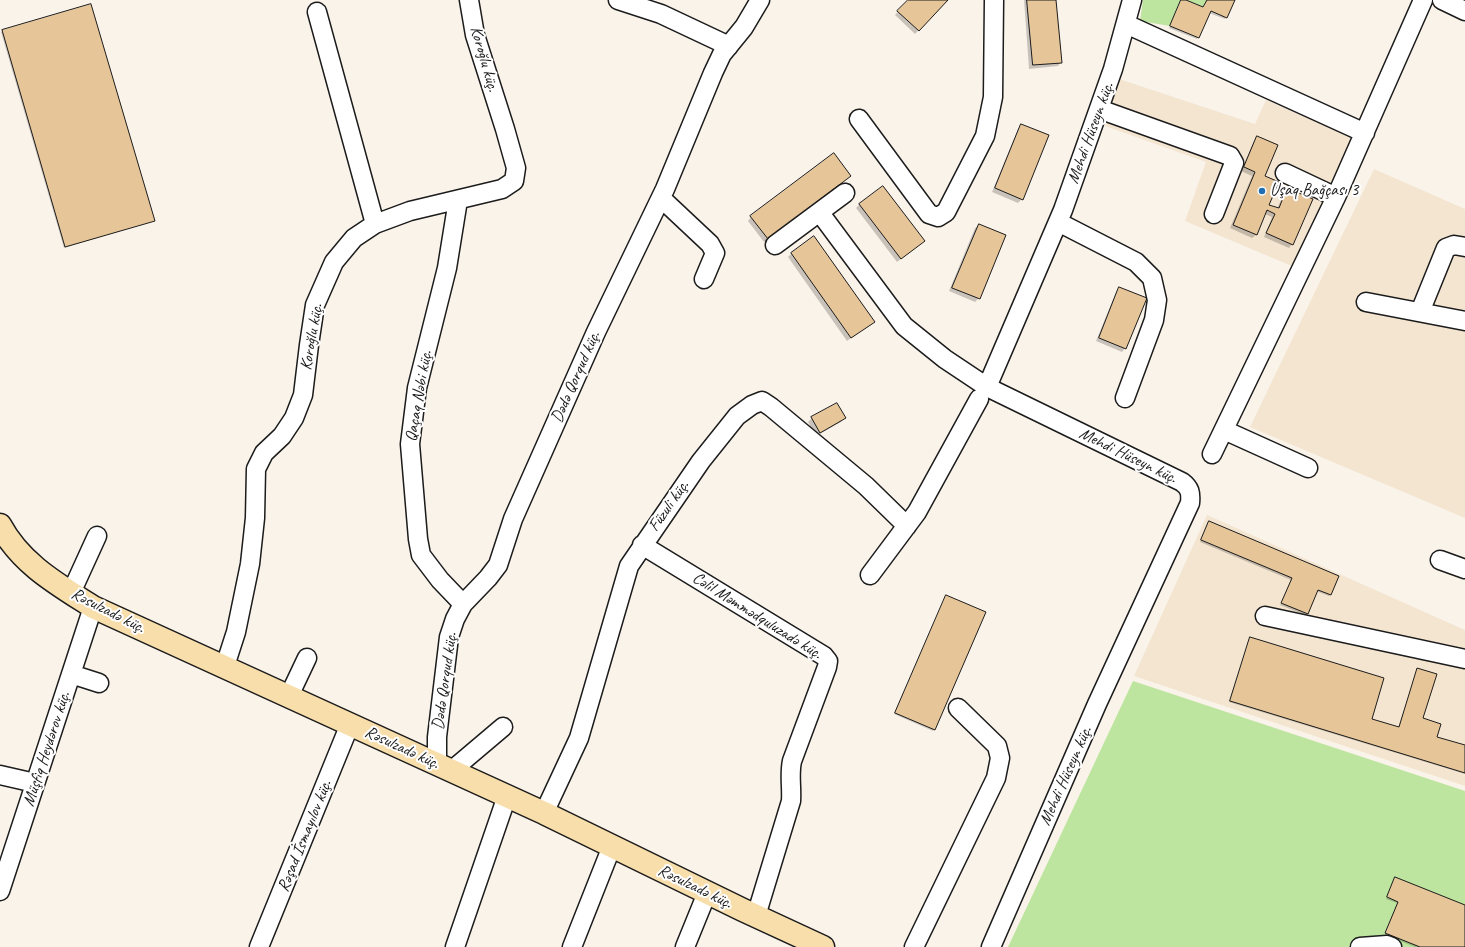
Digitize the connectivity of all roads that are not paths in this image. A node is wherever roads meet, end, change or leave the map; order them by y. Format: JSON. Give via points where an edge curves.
{"nodes":[{"id":1,"x":469,"y":0,"type":"edge"},
{"id":2,"x":618,"y":0,"type":"edge"},
{"id":3,"x":760,"y":0,"type":"edge"},
{"id":4,"x":994,"y":0,"type":"edge"},
{"id":5,"x":1132,"y":0,"type":"edge"},
{"id":6,"x":1423,"y":0,"type":"edge"},
{"id":7,"x":1442,"y":0,"type":"edge"},
{"id":8,"x":1465,"y":11,"type":"edge"},
{"id":9,"x":317,"y":12,"type":"dead end"},
{"id":10,"x":1126,"y":24,"type":"junction"},
{"id":11,"x":729,"y":46,"type":"junction"},
{"id":12,"x":1099,"y":109,"type":"junction"},
{"id":13,"x":859,"y":119,"type":"dead end"},
{"id":14,"x":1365,"y":133,"type":"junction"},
{"id":15,"x":1285,"y":173,"type":"dead end"},
{"id":16,"x":845,"y":193,"type":"dead end"},
{"id":17,"x":1336,"y":197,"type":"junction"},
{"id":18,"x":661,"y":198,"type":"junction"},
{"id":19,"x":458,"y":200,"type":"junction"},
{"id":20,"x":820,"y":213,"type":"junction"},
{"id":21,"x":1214,"y":214,"type":"dead end"},
{"id":22,"x":1058,"y":222,"type":"junction"},
{"id":23,"x":375,"y":224,"type":"junction"},
{"id":24,"x":774,"y":245,"type":"dead end"},
{"id":25,"x":1465,"y":247,"type":"edge"},
{"id":26,"x":704,"y":279,"type":"dead end"},
{"id":27,"x":1366,"y":302,"type":"dead end"},
{"id":28,"x":1420,"y":312,"type":"junction"},
{"id":29,"x":1465,"y":321,"type":"edge"},
{"id":30,"x":983,"y":393,"type":"junction"},
{"id":31,"x":1126,"y":398,"type":"dead end"},
{"id":32,"x":1224,"y":430,"type":"junction"},
{"id":33,"x":1212,"y":454,"type":"dead end"},
{"id":34,"x":1308,"y":468,"type":"dead end"},
{"id":35,"x":0,"y":525,"type":"edge"},
{"id":36,"x":907,"y":526,"type":"junction"},
{"id":37,"x":97,"y":536,"type":"dead end"},
{"id":38,"x":642,"y":545,"type":"junction"},
{"id":39,"x":1440,"y":560,"type":"dead end"},
{"id":40,"x":1465,"y":569,"type":"edge"},
{"id":41,"x":870,"y":575,"type":"dead end"},
{"id":42,"x":71,"y":593,"type":"junction"},
{"id":43,"x":463,"y":604,"type":"junction"},
{"id":44,"x":93,"y":607,"type":"junction"},
{"id":45,"x":1264,"y":616,"type":"dead end"},
{"id":46,"x":307,"y":658,"type":"dead end"},
{"id":47,"x":1465,"y":659,"type":"edge"},
{"id":48,"x":225,"y":666,"type":"junction"},
{"id":49,"x":71,"y":674,"type":"junction"},
{"id":50,"x":98,"y":683,"type":"dead end"},
{"id":51,"x":290,"y":696,"type":"junction"},
{"id":52,"x":958,"y":708,"type":"dead end"},
{"id":53,"x":350,"y":724,"type":"junction"},
{"id":54,"x":503,"y":727,"type":"dead end"},
{"id":55,"x":444,"y":767,"type":"junction"},
{"id":56,"x":0,"y":775,"type":"edge"},
{"id":57,"x":36,"y":783,"type":"junction"},
{"id":58,"x":507,"y":796,"type":"junction"},
{"id":59,"x":544,"y":813,"type":"junction"},
{"id":60,"x":612,"y":846,"type":"junction"},
{"id":61,"x":0,"y":891,"type":"edge"},
{"id":62,"x":707,"y":893,"type":"junction"},
{"id":63,"x":756,"y":916,"type":"junction"},
{"id":64,"x":259,"y":947,"type":"edge"},
{"id":65,"x":455,"y":947,"type":"edge"},
{"id":66,"x":572,"y":947,"type":"edge"},
{"id":67,"x":685,"y":947,"type":"edge"},
{"id":68,"x":823,"y":947,"type":"edge"},
{"id":69,"x":914,"y":947,"type":"edge"},
{"id":70,"x":991,"y":947,"type":"edge"},
{"id":71,"x":1360,"y":947,"type":"edge"},
{"id":72,"x":1392,"y":947,"type":"edge"}],
"edges":[{"from":1,"to":19,"type":"street","name":"Koroğlu küç.","via":[[474,35],[516,168],[514,181],[502,189]]},
{"from":2,"to":11,"type":"street","via":[[661,14]]},
{"from":3,"to":11,"type":"street","name":"Dədə Qorqud küç."},
{"from":4,"to":13,"type":"street","via":[[993,97],[985,136],[946,212],[938,217],[929,214]]},
{"from":5,"to":10,"type":"street","name":"Mehdi Hüseyn küç."},
{"from":6,"to":14,"type":"street"},
{"from":7,"to":8,"type":"street"},
{"from":9,"to":23,"type":"street"},
{"from":10,"to":12,"type":"street","name":"Mehdi Hüseyn küç."},
{"from":10,"to":14,"type":"street"},
{"from":11,"to":18,"type":"street","name":"Dədə Qorqud küç.","via":[[713,72]]},
{"from":12,"to":21,"type":"street","via":[[1230,156],[1234,163]]},
{"from":12,"to":22,"type":"street","name":"Mehdi Hüseyn küç."},
{"from":14,"to":17,"type":"street"},
{"from":15,"to":17,"type":"street"},
{"from":16,"to":20,"type":"street"},
{"from":17,"to":32,"type":"street"},
{"from":18,"to":26,"type":"street","via":[[710,244],[715,253]]},
{"from":18,"to":43,"type":"street","name":"Dədə Qorqud küç.","via":[[596,332],[513,519],[498,565]]},
{"from":19,"to":23,"type":"street","name":"Koroğlu küç.","via":[[410,211]]},
{"from":19,"to":43,"type":"street","name":"Qaçaq Nəbi küç.","via":[[447,268],[417,388],[410,444],[421,555]]},
{"from":20,"to":24,"type":"street"},
{"from":20,"to":30,"type":"street","via":[[904,326]]},
{"from":22,"to":30,"type":"street","name":"Mehdi Hüseyn küç."},
{"from":22,"to":31,"type":"street","via":[[1136,262],[1152,278],[1157,300],[1154,320]]},
{"from":23,"to":48,"type":"street","name":"Koroğlu küç.","via":[[354,238],[334,262],[315,305],[303,395],[294,418],[282,436],[264,453],[256,469],[255,518],[250,564],[236,632]]},
{"from":25,"to":28,"type":"street","via":[[1454,245],[1446,248]]},
{"from":27,"to":28,"type":"street"},
{"from":28,"to":29,"type":"street"},
{"from":30,"to":36,"type":"street"},
{"from":30,"to":70,"type":"street","name":"Mehdi Hüseyn küç.","via":[[1182,482],[1188,486],[1191,493],[1190,503],[1097,704]]},
{"from":32,"to":33,"type":"street"},
{"from":32,"to":34,"type":"street"},
{"from":35,"to":42,"type":"main road","name":"Rəsulzadə küç.","via":[[27,561]]},
{"from":36,"to":38,"type":"street","name":"Füzuli küç.","via":[[866,486],[762,401],[752,404],[737,416],[701,461]]},
{"from":36,"to":41,"type":"street"},
{"from":37,"to":42,"type":"street"},
{"from":38,"to":59,"type":"street","name":"Füzuli küç.","via":[[629,566],[579,738]]},
{"from":38,"to":63,"type":"street","name":"Cəlil Məmmədquluzadə küç.","via":[[824,656],[828,661],[792,762],[789,773],[791,801]]},
{"from":39,"to":40,"type":"street"},
{"from":42,"to":44,"type":"main road","name":"Rəsulzadə küç."},
{"from":43,"to":55,"type":"street","name":"Dədə Qorqud küç.","via":[[449,637],[437,737]]},
{"from":44,"to":48,"type":"main road","name":"Rəsulzadə küç."},
{"from":44,"to":49,"type":"street","name":"Müşfiq Heydərov küç."},
{"from":45,"to":47,"type":"street"},
{"from":46,"to":51,"type":"street"},
{"from":48,"to":51,"type":"main road","name":"Rəsulzadə küç."},
{"from":49,"to":50,"type":"street"},
{"from":49,"to":57,"type":"street","name":"Müşfiq Heydərov küç."},
{"from":51,"to":53,"type":"main road","name":"Rəsulzadə küç."},
{"from":52,"to":69,"type":"street","via":[[997,746],[1000,758],[996,778]]},
{"from":53,"to":55,"type":"main road","name":"Rəsulzadə küç."},
{"from":53,"to":64,"type":"street","name":"Rəşad İsmayılov küç."},
{"from":54,"to":55,"type":"street"},
{"from":55,"to":58,"type":"main road","name":"Rəsulzadə küç."},
{"from":56,"to":57,"type":"street"},
{"from":57,"to":61,"type":"street","name":"Müşfiq Heydərov küç."},
{"from":58,"to":59,"type":"main road","name":"Rəsulzadə küç."},
{"from":58,"to":65,"type":"street"},
{"from":59,"to":60,"type":"main road","name":"Rəsulzadə küç."},
{"from":60,"to":62,"type":"main road","name":"Rəsulzadə küç."},
{"from":60,"to":66,"type":"street"},
{"from":62,"to":63,"type":"main road","name":"Rəsulzadə küç."},
{"from":62,"to":67,"type":"street"},
{"from":63,"to":68,"type":"main road","name":"Rəsulzadə küç."},
{"from":71,"to":72,"type":"street"}]}
